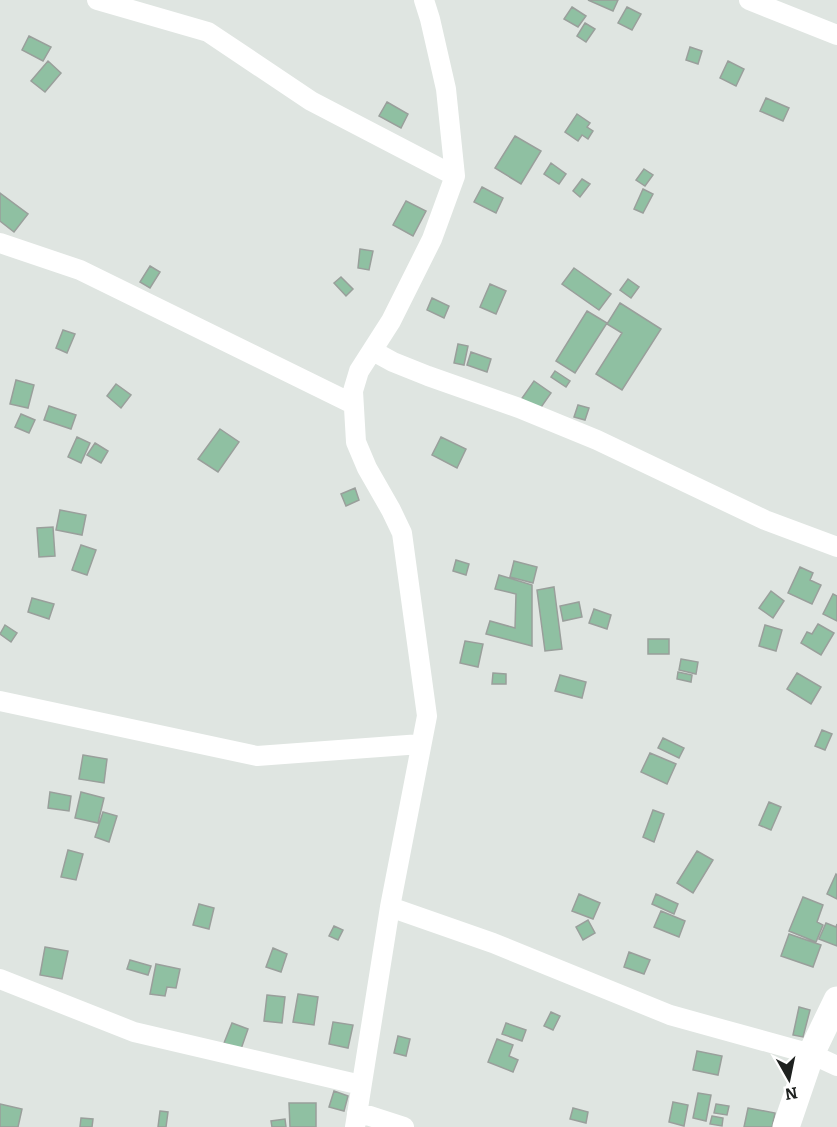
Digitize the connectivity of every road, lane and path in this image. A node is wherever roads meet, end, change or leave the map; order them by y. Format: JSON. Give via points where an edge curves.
{"nodes":[{"id":1,"x":97,"y":0,"type":"edge"},
{"id":2,"x":423,"y":0,"type":"edge"},
{"id":3,"x":749,"y":0,"type":"edge"},
{"id":4,"x":837,"y":35,"type":"edge"},
{"id":5,"x":455,"y":176,"type":"junction"},
{"id":6,"x":0,"y":243,"type":"edge"},
{"id":7,"x":373,"y":351,"type":"junction"},
{"id":8,"x":353,"y":404,"type":"junction"},
{"id":9,"x":837,"y":547,"type":"edge"},
{"id":10,"x":0,"y":701,"type":"edge"},
{"id":11,"x":421,"y":744,"type":"junction"},
{"id":12,"x":390,"y":907,"type":"junction"},
{"id":13,"x":0,"y":979,"type":"edge"},
{"id":14,"x":837,"y":1000,"type":"edge"},
{"id":15,"x":811,"y":1054,"type":"junction"},
{"id":16,"x":837,"y":1066,"type":"edge"},
{"id":17,"x":361,"y":1084,"type":"junction"},
{"id":18,"x":356,"y":1120,"type":"edge"},
{"id":19,"x":404,"y":1127,"type":"edge"},
{"id":20,"x":786,"y":1127,"type":"edge"}],
"edges":[{"from":1,"to":5,"type":"street","via":[[208,32],[312,101]]},
{"from":2,"to":5,"type":"street","via":[[446,89]]},
{"from":3,"to":4,"type":"street"},
{"from":5,"to":7,"type":"street","via":[[432,239]]},
{"from":6,"to":8,"type":"street","via":[[80,270]]},
{"from":7,"to":8,"type":"street","via":[[359,371],[352,391]]},
{"from":7,"to":9,"type":"street","via":[[597,440],[765,520]]},
{"from":8,"to":11,"type":"street","via":[[356,442],[402,533],[425,690],[427,716]]},
{"from":10,"to":11,"type":"street","via":[[257,756]]},
{"from":11,"to":12,"type":"street"},
{"from":12,"to":15,"type":"street","via":[[493,943],[670,1015]]},
{"from":12,"to":17,"type":"street"},
{"from":13,"to":17,"type":"street","via":[[134,1032]]},
{"from":14,"to":15,"type":"street"},
{"from":15,"to":16,"type":"street"},
{"from":15,"to":20,"type":"street"},
{"from":17,"to":18,"type":"street"},
{"from":18,"to":19,"type":"street","via":[[370,1116]]}]}
